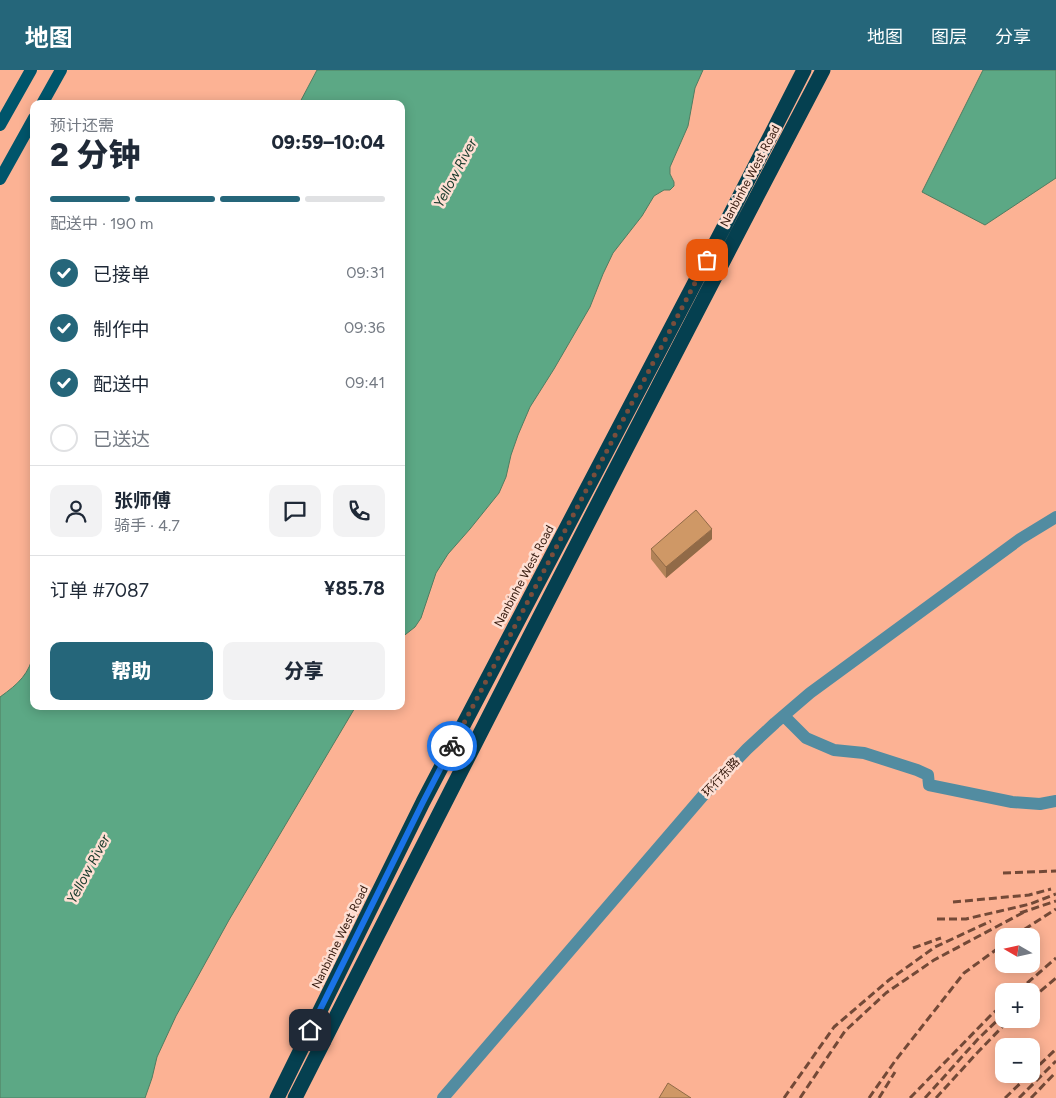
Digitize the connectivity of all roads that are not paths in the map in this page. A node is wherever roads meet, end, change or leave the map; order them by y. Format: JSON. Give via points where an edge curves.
{"nodes":[{"id":1,"x":31,"y":70,"type":"edge"},
{"id":2,"x":61,"y":70,"type":"edge"},
{"id":3,"x":804,"y":70,"type":"edge"},
{"id":4,"x":823,"y":70,"type":"edge"},
{"id":5,"x":44,"y":100,"type":"edge"},
{"id":6,"x":0,"y":125,"type":"edge"},
{"id":7,"x":30,"y":125,"type":"edge"},
{"id":8,"x":0,"y":179,"type":"edge"},
{"id":9,"x":1056,"y":517,"type":"edge"},
{"id":10,"x":784,"y":716,"type":"junction"},
{"id":11,"x":1056,"y":801,"type":"edge"},
{"id":12,"x":277,"y":1098,"type":"edge"},
{"id":13,"x":295,"y":1098,"type":"edge"},
{"id":14,"x":443,"y":1098,"type":"edge"}],
"edges":[{"from":1,"to":6,"type":"main road"},
{"from":2,"to":5,"type":"main road"},
{"from":3,"to":12,"type":"highway","name":"Nanbinhe West Road","via":[[423,802]]},
{"from":4,"to":13,"type":"highway","name":"Nanbinhe West Road"},
{"from":7,"to":8,"type":"main road"},
{"from":9,"to":10,"type":"street","name":"环行东路","via":[[1020,538],[810,693]]},
{"from":10,"to":11,"type":"street","via":[[806,738],[834,750],[864,753],[916,770],[928,775],[929,785],[1012,802],[1040,804]]},
{"from":10,"to":14,"type":"street","name":"环行东路","via":[[707,791]]}]}
